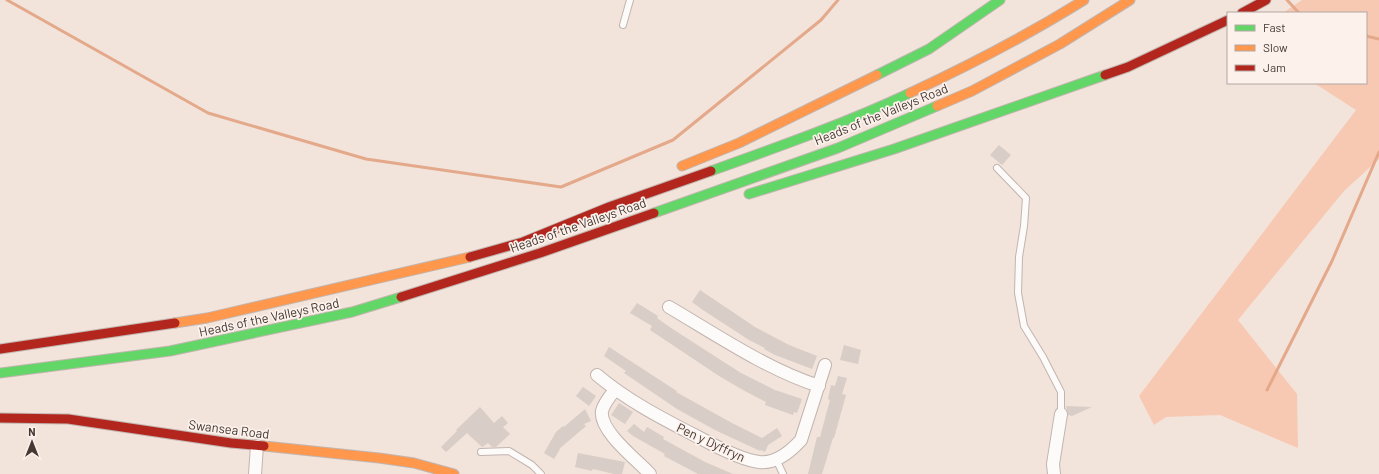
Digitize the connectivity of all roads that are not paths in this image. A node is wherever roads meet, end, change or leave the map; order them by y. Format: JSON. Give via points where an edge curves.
{"nodes":[{"id":1,"x":630,"y":0,"type":"edge"},
{"id":2,"x":1000,"y":0,"type":"edge"},
{"id":3,"x":1084,"y":0,"type":"edge"},
{"id":4,"x":1130,"y":0,"type":"edge"},
{"id":5,"x":1266,"y":0,"type":"edge"},
{"id":6,"x":1244,"y":12,"type":"edge"},
{"id":7,"x":1227,"y":20,"type":"edge"},
{"id":8,"x":624,"y":25,"type":"dead end"},
{"id":9,"x":997,"y":168,"type":"dead end"},
{"id":10,"x":676,"y":169,"type":"dead end"},
{"id":11,"x":628,"y":190,"type":"dead end"},
{"id":12,"x":742,"y":196,"type":"dead end"},
{"id":13,"x":609,"y":207,"type":"junction"},
{"id":14,"x":591,"y":245,"type":"dead end"},
{"id":15,"x":540,"y":253,"type":"junction"},
{"id":16,"x":669,"y":307,"type":"dead end"},
{"id":17,"x":0,"y":349,"type":"edge"},
{"id":18,"x":825,"y":365,"type":"dead end"},
{"id":19,"x":0,"y":373,"type":"edge"},
{"id":20,"x":598,"y":375,"type":"dead end"},
{"id":21,"x":819,"y":386,"type":"junction"},
{"id":22,"x":615,"y":390,"type":"junction"},
{"id":23,"x":1061,"y":414,"type":"joint"},
{"id":24,"x":0,"y":418,"type":"edge"},
{"id":25,"x":257,"y":446,"type":"junction"},
{"id":26,"x":481,"y":452,"type":"dead end"},
{"id":27,"x":776,"y":459,"type":"junction"},
{"id":28,"x":255,"y":474,"type":"edge"},
{"id":29,"x":454,"y":474,"type":"edge"},
{"id":30,"x":541,"y":474,"type":"edge"},
{"id":31,"x":650,"y":474,"type":"edge"},
{"id":32,"x":784,"y":474,"type":"edge"},
{"id":33,"x":1054,"y":474,"type":"edge"}],
"edges":[{"from":1,"to":8,"type":"lane"},
{"from":2,"to":10,"type":"main road","via":[[929,49],[739,143]]},
{"from":3,"to":13,"type":"main road","name":"Heads of the Valleys Road","via":[[967,66],[874,110]]},
{"from":4,"to":15,"type":"main road","name":"Heads of the Valleys Road","via":[[1060,44],[972,91],[838,148]]},
{"from":5,"to":6,"type":"main road"},
{"from":7,"to":12,"type":"main road","via":[[1114,72],[894,149]]},
{"from":9,"to":23,"type":"lane","via":[[1026,198],[1019,257],[1018,294],[1024,326],[1061,392]]},
{"from":11,"to":13,"type":"main road"},
{"from":13,"to":17,"type":"main road","name":"Heads of the Valleys Road","via":[[523,242],[460,260],[207,318]]},
{"from":14,"to":15,"type":"main road","via":[[561,255]]},
{"from":15,"to":19,"type":"main road","name":"Heads of the Valleys Road","via":[[352,312],[170,351]]},
{"from":16,"to":21,"type":"street","via":[[770,366]]},
{"from":18,"to":21,"type":"street","name":"Pen y Dyffryn"},
{"from":20,"to":22,"type":"street","name":"Pen y Dyffryn"},
{"from":21,"to":27,"type":"street","name":"Pen y Dyffryn","via":[[801,440],[793,449]]},
{"from":22,"to":27,"type":"street","name":"Pen y Dyffryn","via":[[717,447],[759,462]]},
{"from":22,"to":31,"type":"street","via":[[606,400],[602,412],[604,423],[609,433]]},
{"from":23,"to":33,"type":"street","via":[[1053,464]]},
{"from":24,"to":25,"type":"main road","name":"Swansea Road","via":[[68,419]]},
{"from":25,"to":28,"type":"street"},
{"from":25,"to":29,"type":"main road","name":"Swansea Road","via":[[379,458],[414,463]]},
{"from":26,"to":30,"type":"lane","via":[[509,451],[532,465]]},
{"from":27,"to":32,"type":"lane"}]}
